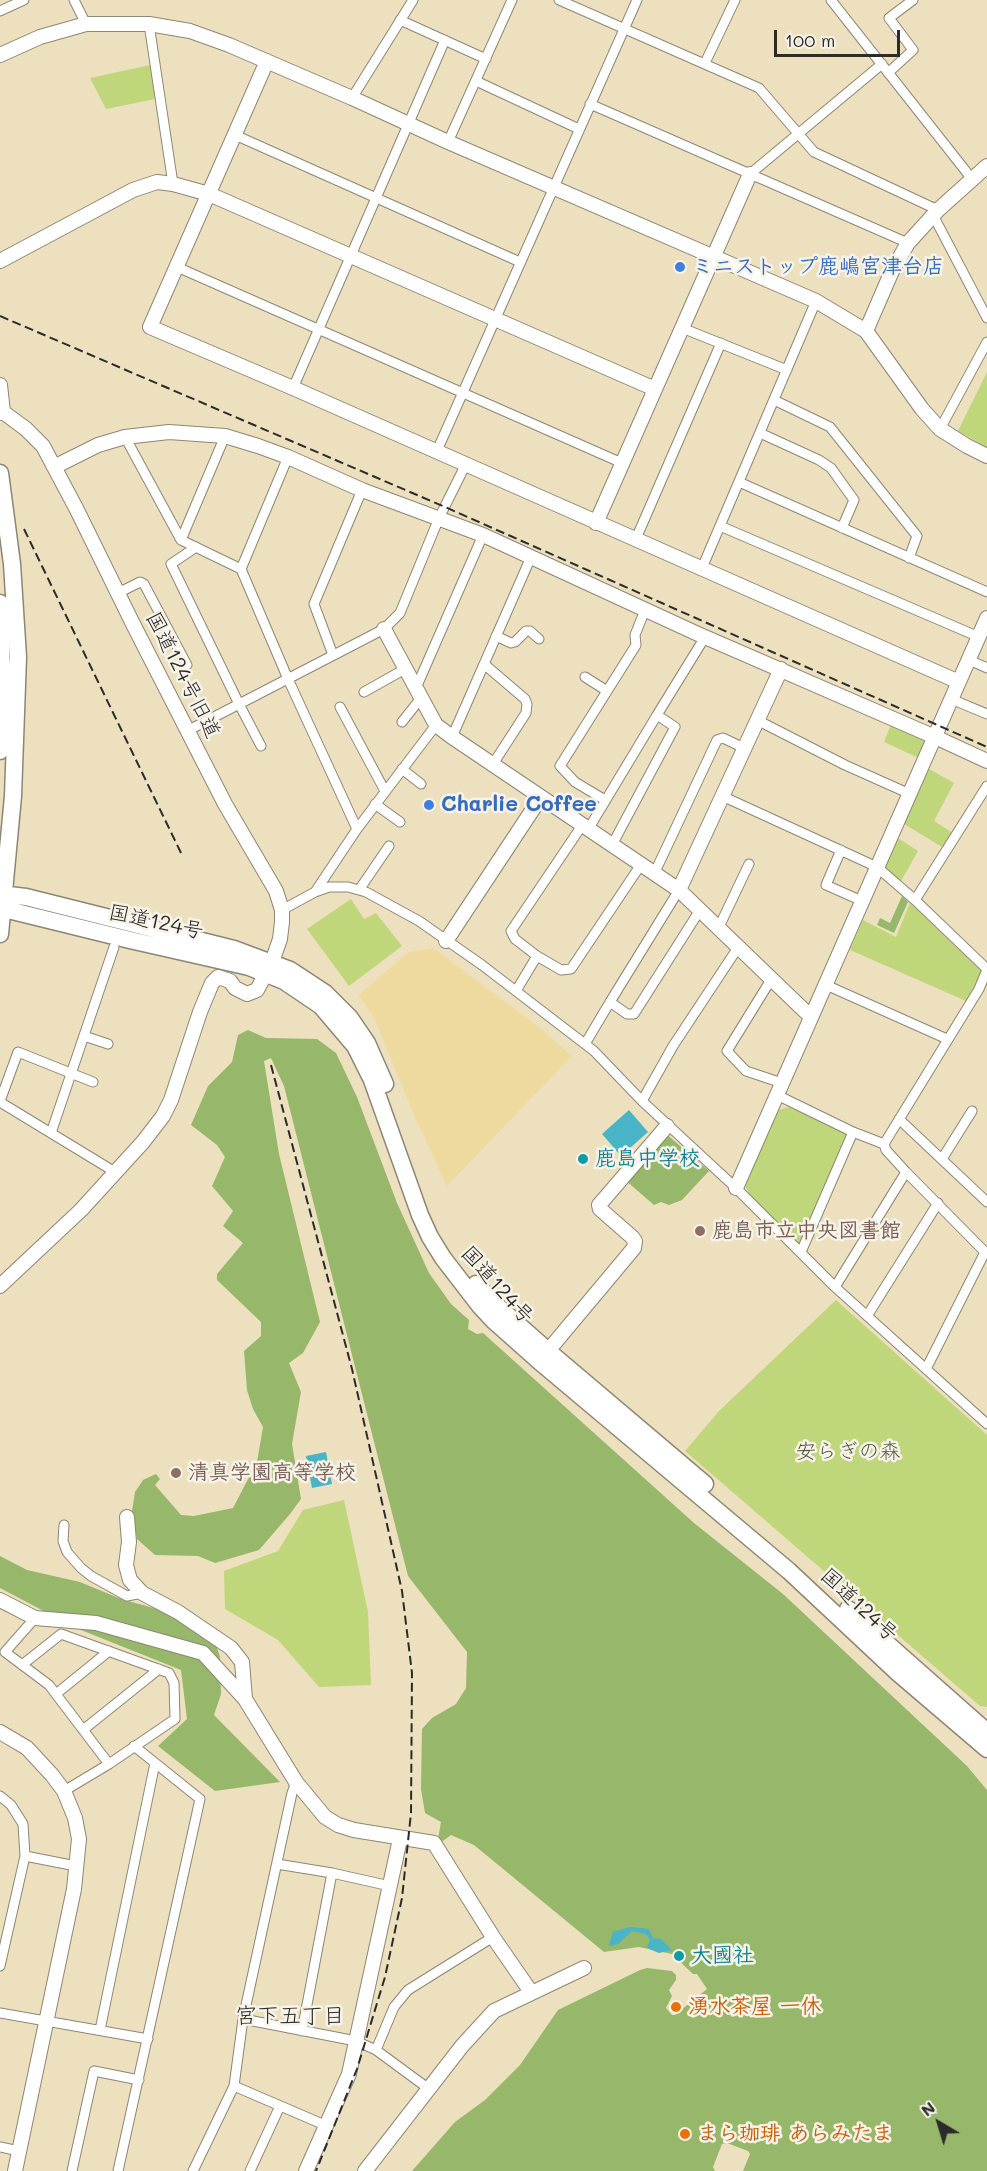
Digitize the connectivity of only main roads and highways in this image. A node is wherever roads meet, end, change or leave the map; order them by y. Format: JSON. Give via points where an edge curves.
{"nodes":[{"id":1,"x":0,"y":473,"type":"edge"},
{"id":2,"x":0,"y":603,"type":"edge"},
{"id":3,"x":0,"y":751,"type":"edge"},
{"id":4,"x":2,"y":900,"type":"edge"},
{"id":5,"x":0,"y":934,"type":"edge"},
{"id":6,"x":544,"y":1356,"type":"junction"},
{"id":7,"x":987,"y":1732,"type":"edge"},
{"id":8,"x":987,"y":1749,"type":"edge"}],
"edges":[{"from":1,"to":4,"type":"highway","via":[[12,564],[18,657],[13,796]]},
{"from":2,"to":3,"type":"highway"},
{"from":4,"to":5,"type":"highway"},
{"from":4,"to":6,"type":"highway","name":"国道124号","via":[[234,949],[270,967],[321,1006],[355,1046],[380,1100],[420,1215],[443,1258],[494,1321]]},
{"from":6,"to":7,"type":"highway","name":"国道124号","via":[[801,1566]]},
{"from":6,"to":8,"type":"highway","name":"国道124号"}]}
